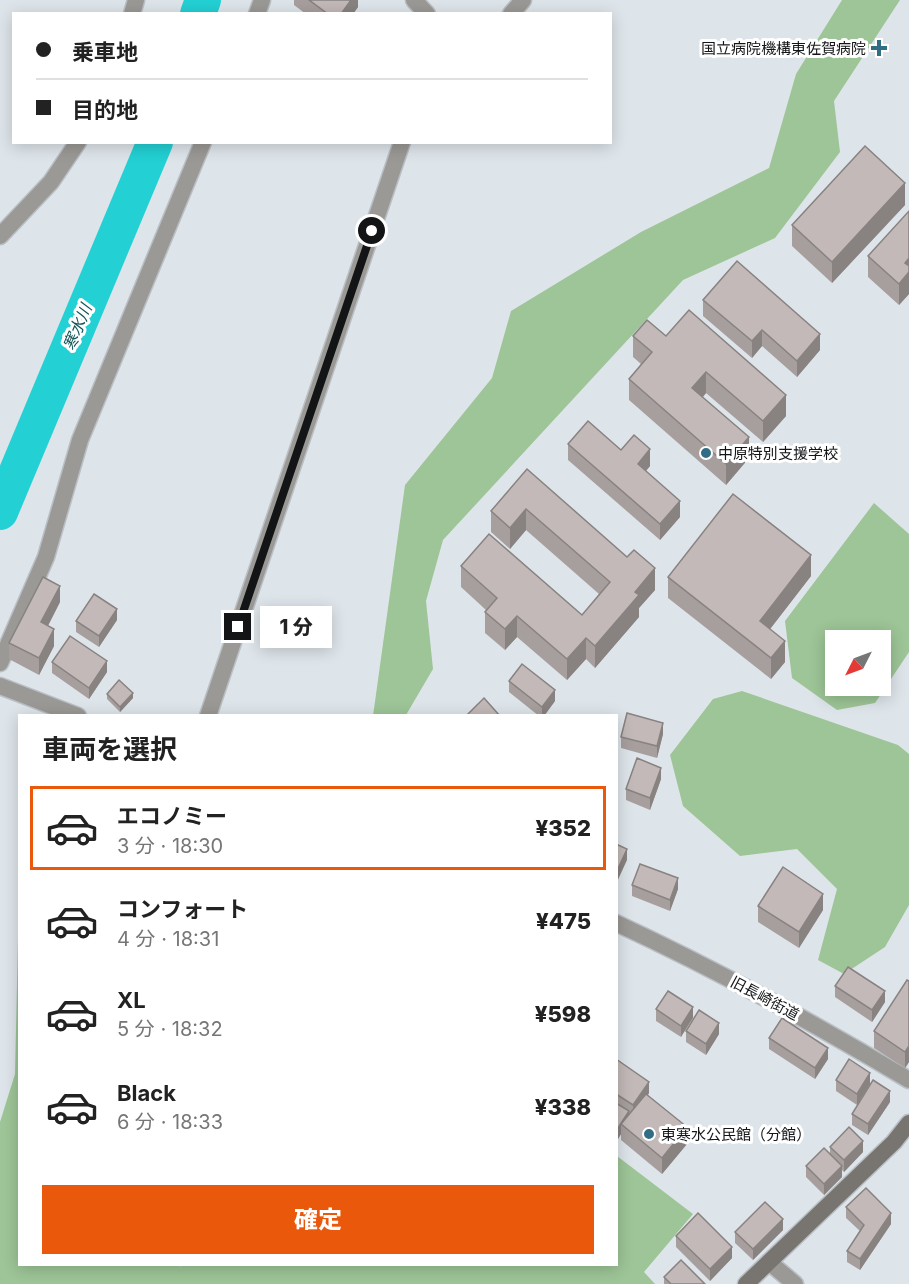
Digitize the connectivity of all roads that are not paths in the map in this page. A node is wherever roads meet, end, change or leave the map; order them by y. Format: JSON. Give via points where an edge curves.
{"nodes":[{"id":1,"x":414,"y":0,"type":"edge"},
{"id":2,"x":523,"y":0,"type":"edge"},
{"id":3,"x":425,"y":12,"type":"edge"},
{"id":4,"x":513,"y":12,"type":"edge"},
{"id":5,"x":77,"y":144,"type":"edge"},
{"id":6,"x":202,"y":144,"type":"edge"},
{"id":7,"x":401,"y":144,"type":"edge"},
{"id":8,"x":0,"y":236,"type":"edge"},
{"id":9,"x":0,"y":663,"type":"edge"},
{"id":10,"x":0,"y":686,"type":"edge"},
{"id":11,"x":73,"y":714,"type":"edge"},
{"id":12,"x":209,"y":714,"type":"edge"},
{"id":13,"x":618,"y":924,"type":"edge"},
{"id":14,"x":909,"y":1080,"type":"edge"},
{"id":15,"x":909,"y":1123,"type":"edge"},
{"id":16,"x":769,"y":1262,"type":"junction"},
{"id":17,"x":746,"y":1284,"type":"edge"},
{"id":18,"x":795,"y":1284,"type":"edge"}],
"edges":[{"from":1,"to":3,"type":"street"},
{"from":2,"to":4,"type":"street"},
{"from":5,"to":8,"type":"street","via":[[51,182]]},
{"from":6,"to":9,"type":"street","via":[[80,440],[46,557]]},
{"from":7,"to":12,"type":"street"},
{"from":10,"to":11,"type":"street"},
{"from":13,"to":14,"type":"street","name":"旧長崎街道","via":[[830,1032]]},
{"from":15,"to":16,"type":"main road"},
{"from":16,"to":17,"type":"main road"},
{"from":16,"to":18,"type":"street"}]}
